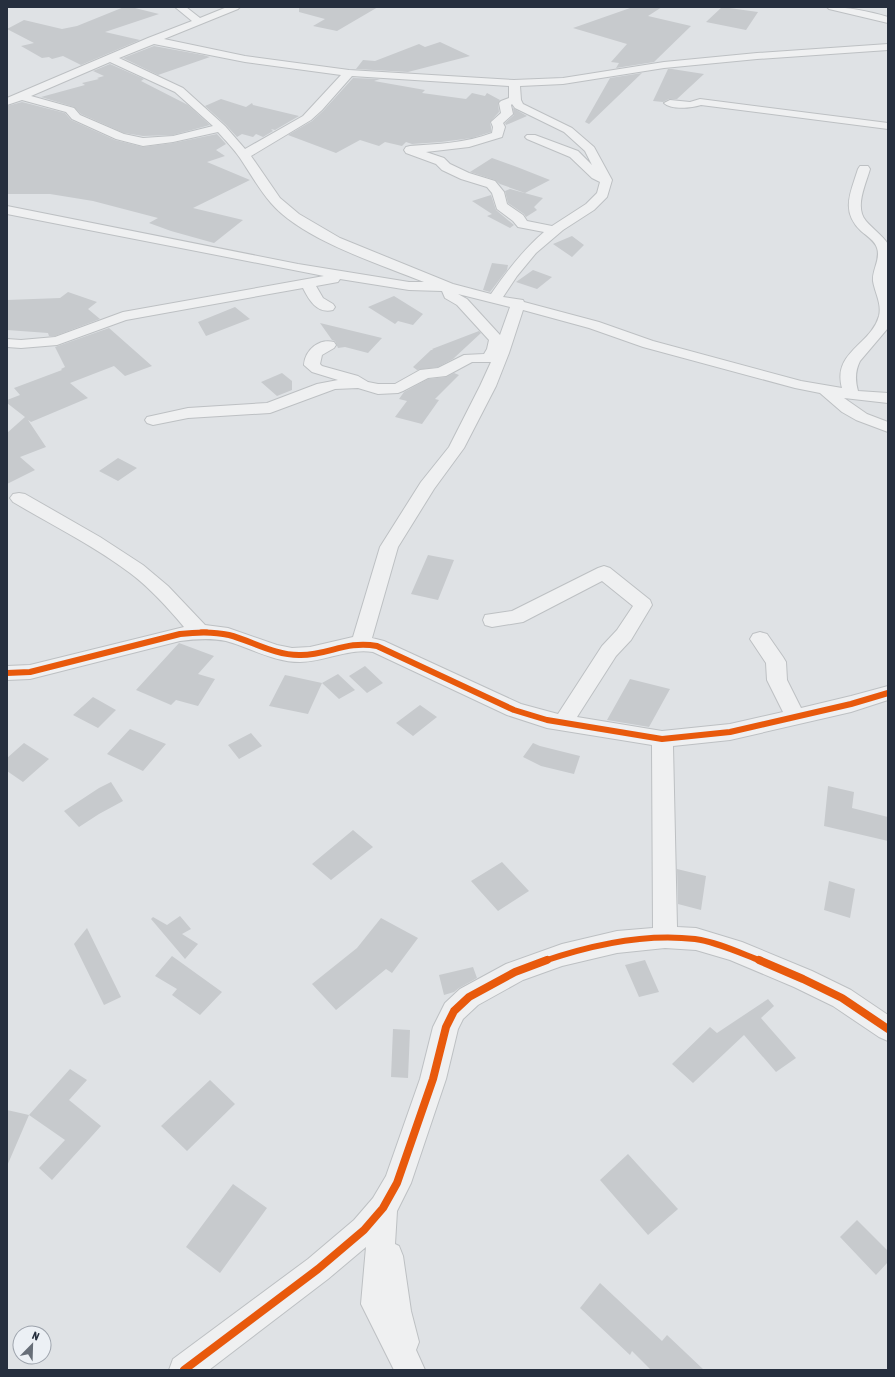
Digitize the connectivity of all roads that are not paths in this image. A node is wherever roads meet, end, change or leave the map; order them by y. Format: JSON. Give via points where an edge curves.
{"nodes":[{"id":1,"x":180,"y":7,"type":"edge"},
{"id":2,"x":235,"y":7,"type":"edge"},
{"id":3,"x":832,"y":7,"type":"edge"},
{"id":4,"x":888,"y":20,"type":"edge"},
{"id":5,"x":198,"y":22,"type":"junction"},
{"id":6,"x":152,"y":40,"type":"junction"},
{"id":7,"x":888,"y":47,"type":"edge"},
{"id":8,"x":110,"y":58,"type":"junction"},
{"id":9,"x":349,"y":74,"type":"junction"},
{"id":10,"x":514,"y":83,"type":"junction"},
{"id":11,"x":22,"y":96,"type":"junction"},
{"id":12,"x":515,"y":100,"type":"junction"},
{"id":13,"x":7,"y":102,"type":"edge"},
{"id":14,"x":670,"y":104,"type":"dead end"},
{"id":15,"x":888,"y":126,"type":"edge"},
{"id":16,"x":222,"y":128,"type":"junction"},
{"id":17,"x":531,"y":137,"type":"dead end"},
{"id":18,"x":244,"y":155,"type":"junction"},
{"id":19,"x":864,"y":169,"type":"dead end"},
{"id":20,"x":606,"y":180,"type":"junction"},
{"id":21,"x":7,"y":210,"type":"edge"},
{"id":22,"x":554,"y":230,"type":"junction"},
{"id":23,"x":350,"y":277,"type":"junction"},
{"id":24,"x":307,"y":284,"type":"junction"},
{"id":25,"x":448,"y":287,"type":"junction"},
{"id":26,"x":495,"y":298,"type":"junction"},
{"id":27,"x":518,"y":303,"type":"junction"},
{"id":28,"x":328,"y":307,"type":"dead end"},
{"id":29,"x":887,"y":311,"type":"edge"},
{"id":30,"x":7,"y":343,"type":"edge"},
{"id":31,"x":329,"y":344,"type":"dead end"},
{"id":32,"x":364,"y":385,"type":"junction"},
{"id":33,"x":826,"y":391,"type":"junction"},
{"id":34,"x":852,"y":395,"type":"junction"},
{"id":35,"x":883,"y":398,"type":"edge"},
{"id":36,"x":888,"y":412,"type":"edge"},
{"id":37,"x":153,"y":420,"type":"dead end"},
{"id":38,"x":888,"y":427,"type":"edge"},
{"id":39,"x":19,"y":498,"type":"dead end"},
{"id":40,"x":492,"y":620,"type":"dead end"},
{"id":41,"x":199,"y":631,"type":"junction"},
{"id":42,"x":760,"y":638,"type":"dead end"},
{"id":43,"x":361,"y":644,"type":"junction"},
{"id":44,"x":7,"y":672,"type":"edge"},
{"id":45,"x":888,"y":693,"type":"edge"},
{"id":46,"x":796,"y":717,"type":"junction"},
{"id":47,"x":563,"y":723,"type":"junction"},
{"id":48,"x":662,"y":739,"type":"junction"},
{"id":49,"x":665,"y":937,"type":"junction"},
{"id":50,"x":888,"y":1029,"type":"edge"},
{"id":51,"x":384,"y":1208,"type":"junction"},
{"id":52,"x":184,"y":1370,"type":"edge"},
{"id":53,"x":410,"y":1370,"type":"edge"},
{"id":54,"x":414,"y":1370,"type":"edge"}],
"edges":[{"from":1,"to":5,"type":"street"},
{"from":2,"to":5,"type":"street"},
{"from":3,"to":4,"type":"street"},
{"from":5,"to":6,"type":"street"},
{"from":6,"to":8,"type":"street"},
{"from":6,"to":9,"type":"street","via":[[245,59]]},
{"from":7,"to":10,"type":"street","via":[[664,65],[563,81]]},
{"from":8,"to":11,"type":"street"},
{"from":8,"to":16,"type":"street","via":[[179,90]]},
{"from":9,"to":10,"type":"street"},
{"from":9,"to":18,"type":"street","via":[[306,118]]},
{"from":10,"to":12,"type":"street"},
{"from":11,"to":13,"type":"street"},
{"from":11,"to":16,"type":"street","via":[[70,110],[76,116],[120,137],[143,142],[173,139]]},
{"from":12,"to":20,"type":"street","via":[[519,106],[568,130],[590,149]]},
{"from":12,"to":22,"type":"street","via":[[505,103],[507,114],[497,122],[498,135],[479,142],[410,150],[440,161],[457,173],[491,184],[498,192],[501,206],[523,224]]},
{"from":14,"to":15,"type":"street","via":[[691,105],[700,102]]},
{"from":16,"to":18,"type":"street"},
{"from":17,"to":20,"type":"street","via":[[574,154],[596,175]]},
{"from":18,"to":25,"type":"street","via":[[276,201],[294,217],[335,241]]},
{"from":19,"to":29,"type":"street","via":[[855,212],[859,221],[882,244],[886,253],[880,276]]},
{"from":20,"to":22,"type":"street","via":[[603,194],[590,207]]},
{"from":21,"to":23,"type":"street"},
{"from":22,"to":26,"type":"street","via":[[531,250]]},
{"from":23,"to":24,"type":"street"},
{"from":23,"to":25,"type":"street","via":[[409,286]]},
{"from":24,"to":28,"type":"street","via":[[317,301]]},
{"from":24,"to":30,"type":"street","via":[[123,316],[57,341]]},
{"from":25,"to":26,"type":"street"},
{"from":25,"to":32,"type":"street","via":[[450,295],[462,302],[496,339],[494,349],[488,358],[469,358],[441,373],[424,373],[398,388],[378,389]]},
{"from":26,"to":27,"type":"street"},
{"from":27,"to":33,"type":"street","via":[[648,344]]},
{"from":27,"to":43,"type":"street","via":[[502,353],[485,393],[456,448],[427,486],[389,547]]},
{"from":29,"to":34,"type":"street","via":[[883,323],[849,368],[847,375]]},
{"from":31,"to":32,"type":"street","via":[[312,356],[312,365]]},
{"from":32,"to":37,"type":"street","via":[[335,384],[322,387],[270,408],[188,413]]},
{"from":33,"to":34,"type":"street"},
{"from":33,"to":38,"type":"street","via":[[851,412],[865,420]]},
{"from":34,"to":35,"type":"street"},
{"from":35,"to":36,"type":"street"},
{"from":39,"to":41,"type":"street","via":[[137,569],[169,597]]},
{"from":40,"to":47,"type":"street","via":[[516,617],[604,572],[643,605],[624,635],[609,651]]},
{"from":41,"to":43,"type":"street","via":[[220,633],[292,655],[306,656]]},
{"from":41,"to":44,"type":"street","via":[[30,672]]},
{"from":42,"to":46,"type":"street","via":[[776,662],[777,680]]},
{"from":43,"to":47,"type":"street","via":[[377,646],[514,710]]},
{"from":45,"to":46,"type":"street"},
{"from":46,"to":48,"type":"street","via":[[730,732]]},
{"from":47,"to":48,"type":"street"},
{"from":48,"to":49,"type":"street"},
{"from":49,"to":50,"type":"street","via":[[696,939],[734,950],[842,998]]},
{"from":49,"to":51,"type":"street","via":[[616,942],[555,958],[515,972],[469,997],[454,1011],[446,1027],[433,1079],[397,1183]]},
{"from":51,"to":52,"type":"street","via":[[364,1230],[318,1269]]},
{"from":51,"to":53,"type":"street","via":[[376,1304]]},
{"from":51,"to":54,"type":"street","via":[[396,1310],[400,1331]]}]}
